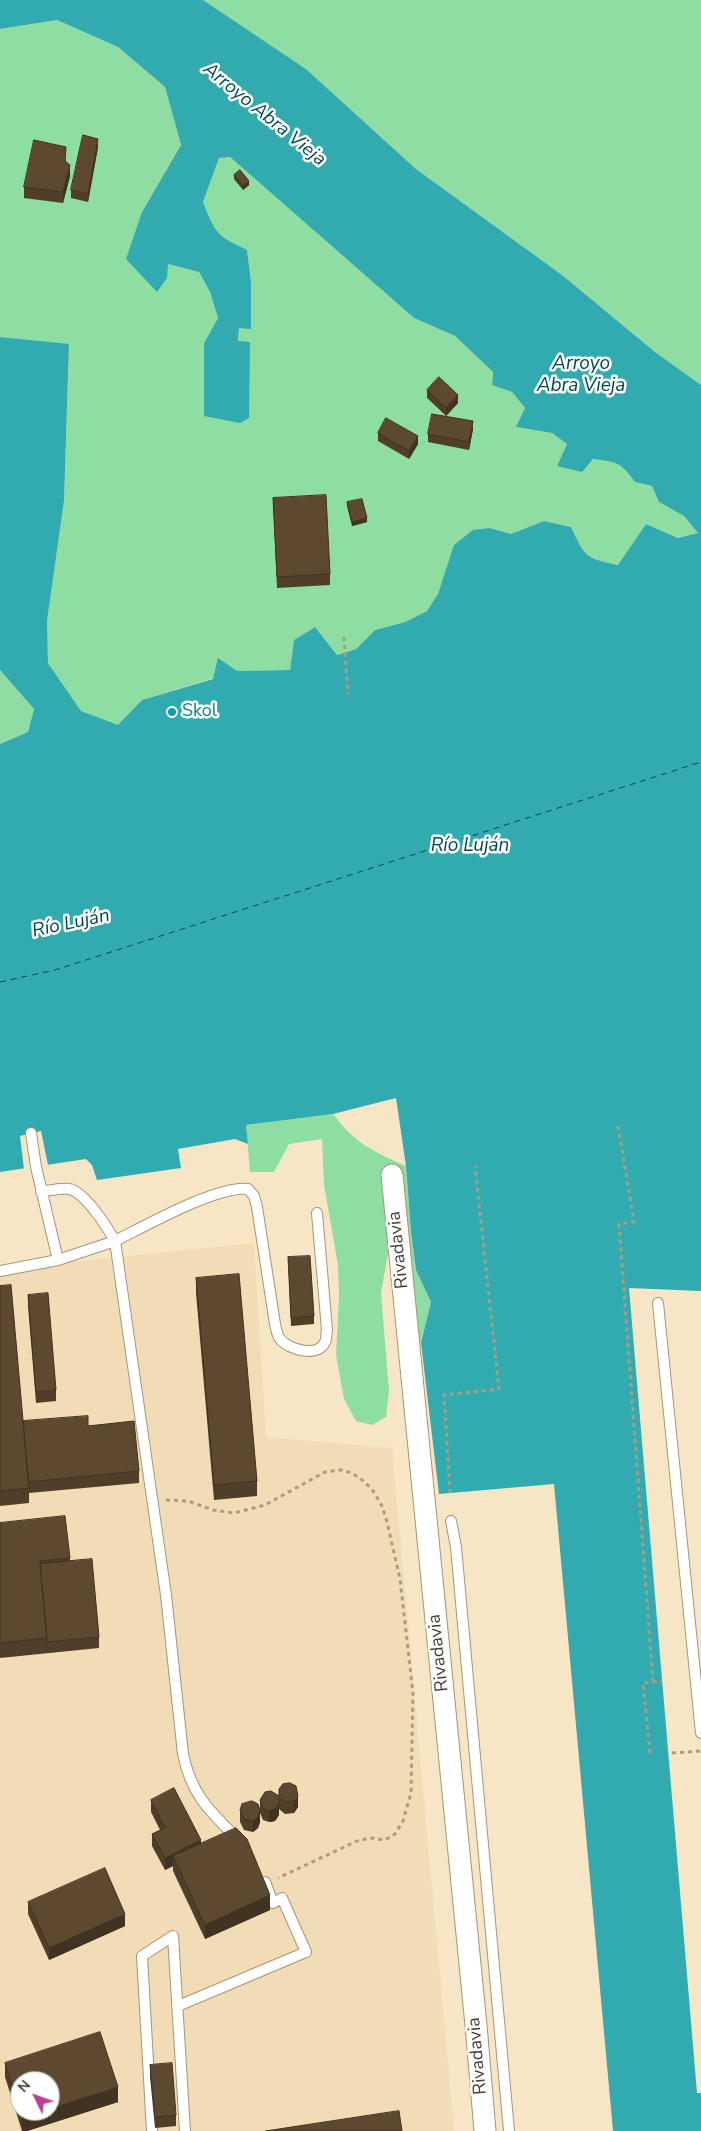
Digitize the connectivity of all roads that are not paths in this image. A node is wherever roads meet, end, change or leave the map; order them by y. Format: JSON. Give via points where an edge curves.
{"nodes":[{"id":1,"x":31,"y":1133,"type":"dead end"},
{"id":2,"x":392,"y":1175,"type":"dead end"},
{"id":3,"x":42,"y":1191,"type":"junction"},
{"id":4,"x":316,"y":1213,"type":"dead end"},
{"id":5,"x":115,"y":1241,"type":"junction"},
{"id":6,"x":58,"y":1260,"type":"junction"},
{"id":7,"x":0,"y":1271,"type":"edge"},
{"id":8,"x":658,"y":1303,"type":"dead end"},
{"id":9,"x":451,"y":1521,"type":"dead end"},
{"id":10,"x":701,"y":1733,"type":"edge"},
{"id":11,"x":245,"y":1846,"type":"edge"},
{"id":12,"x":259,"y":1870,"type":"edge"},
{"id":13,"x":178,"y":2006,"type":"junction"},
{"id":14,"x":152,"y":2131,"type":"edge"},
{"id":15,"x":186,"y":2131,"type":"edge"},
{"id":16,"x":485,"y":2131,"type":"edge"},
{"id":17,"x":509,"y":2131,"type":"edge"}],
"edges":[{"from":1,"to":3,"type":"lane"},
{"from":2,"to":16,"type":"street","name":"Rivadavia"},
{"from":3,"to":5,"type":"lane","via":[[69,1190],[80,1194]]},
{"from":3,"to":6,"type":"lane"},
{"from":4,"to":5,"type":"lane","via":[[327,1330],[320,1348],[305,1351],[289,1347],[279,1338],[274,1324],[254,1196],[248,1189],[239,1188],[209,1197]]},
{"from":5,"to":6,"type":"lane"},
{"from":5,"to":11,"type":"lane","via":[[153,1502],[187,1774],[213,1816]]},
{"from":6,"to":7,"type":"lane"},
{"from":8,"to":10,"type":"lane"},
{"from":9,"to":17,"type":"lane","via":[[456,1547]]},
{"from":12,"to":13,"type":"lane","via":[[273,1903],[282,1898],[306,1952]]},
{"from":13,"to":14,"type":"lane","via":[[173,1936],[142,1956]]},
{"from":13,"to":15,"type":"lane"}]}
